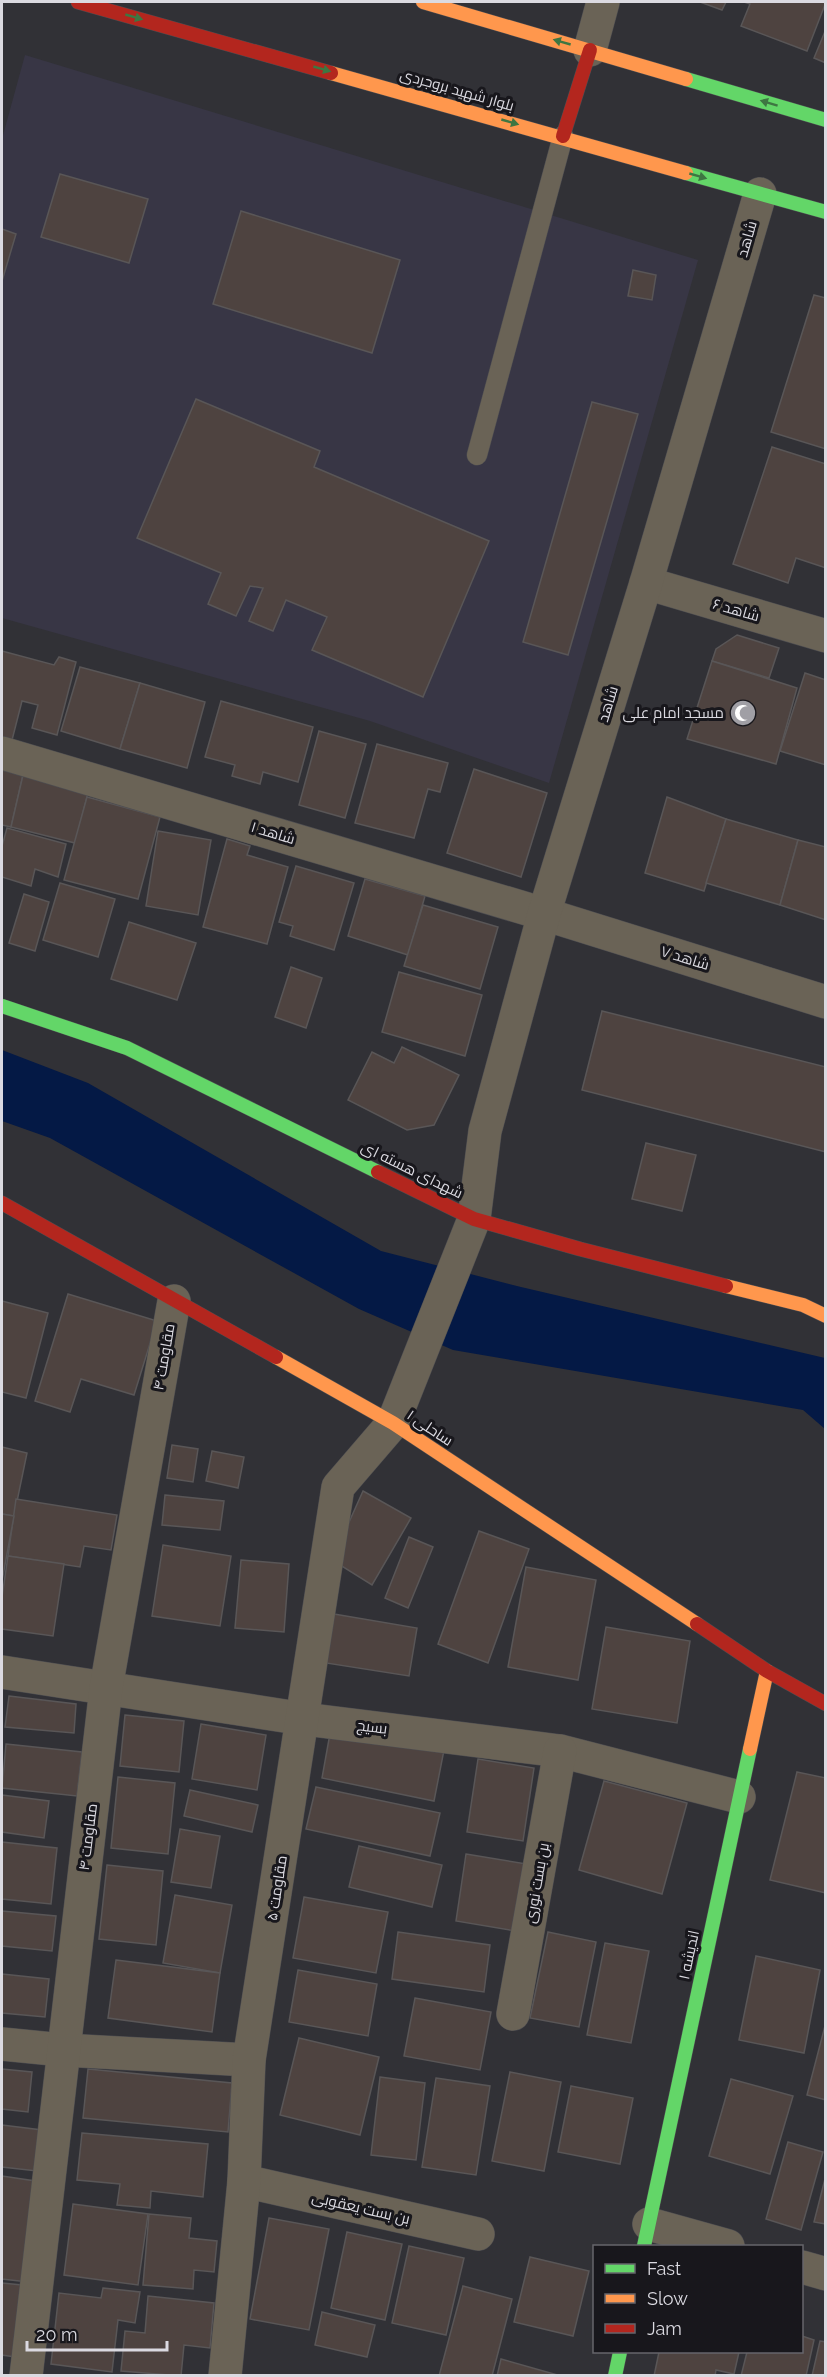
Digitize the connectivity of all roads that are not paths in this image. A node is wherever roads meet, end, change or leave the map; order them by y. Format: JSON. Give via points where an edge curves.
{"nodes":[{"id":1,"x":78,"y":2,"type":"edge"},
{"id":2,"x":423,"y":2,"type":"edge"},
{"id":3,"x":603,"y":2,"type":"edge"},
{"id":4,"x":590,"y":50,"type":"junction"},
{"id":5,"x":825,"y":120,"type":"edge"},
{"id":6,"x":563,"y":136,"type":"junction"},
{"id":7,"x":760,"y":194,"type":"junction"},
{"id":8,"x":825,"y":212,"type":"edge"},
{"id":9,"x":477,"y":455,"type":"dead end"},
{"id":10,"x":646,"y":583,"type":"junction"},
{"id":11,"x":825,"y":636,"type":"edge"},
{"id":12,"x":2,"y":753,"type":"edge"},
{"id":13,"x":544,"y":914,"type":"junction"},
{"id":14,"x":825,"y":1002,"type":"edge"},
{"id":15,"x":2,"y":1006,"type":"edge"},
{"id":16,"x":2,"y":1203,"type":"edge"},
{"id":17,"x":474,"y":1219,"type":"junction"},
{"id":18,"x":174,"y":1301,"type":"junction"},
{"id":19,"x":825,"y":1316,"type":"edge"},
{"id":20,"x":393,"y":1423,"type":"junction"},
{"id":21,"x":767,"y":1671,"type":"junction"},
{"id":22,"x":2,"y":1672,"type":"edge"},
{"id":23,"x":106,"y":1688,"type":"junction"},
{"id":24,"x":825,"y":1704,"type":"edge"},
{"id":25,"x":304,"y":1719,"type":"junction"},
{"id":26,"x":560,"y":1751,"type":"junction"},
{"id":27,"x":739,"y":1797,"type":"junction"},
{"id":28,"x":513,"y":2014,"type":"dead end"},
{"id":29,"x":2,"y":2044,"type":"edge"},
{"id":30,"x":63,"y":2050,"type":"junction"},
{"id":31,"x":249,"y":2060,"type":"junction"},
{"id":32,"x":244,"y":2181,"type":"junction"},
{"id":33,"x":478,"y":2234,"type":"dead end"},
{"id":34,"x":646,"y":2235,"type":"edge"},
{"id":35,"x":714,"y":2245,"type":"edge"},
{"id":36,"x":803,"y":2268,"type":"edge"},
{"id":37,"x":825,"y":2274,"type":"edge"},
{"id":38,"x":620,"y":2353,"type":"edge"},
{"id":39,"x":26,"y":2376,"type":"edge"},
{"id":40,"x":225,"y":2376,"type":"edge"},
{"id":41,"x":615,"y":2376,"type":"edge"}],
"edges":[{"from":1,"to":6,"type":"street","name":"بلوار شهید بروجردی","one_way":true},
{"from":4,"to":2,"type":"street","one_way":true},
{"from":3,"to":4,"type":"street"},
{"from":5,"to":4,"type":"street","one_way":true},
{"from":4,"to":6,"type":"street"},
{"from":6,"to":7,"type":"street","name":"بلوار شهید بروجردی","one_way":true},
{"from":6,"to":9,"type":"lane"},
{"from":7,"to":8,"type":"street","name":"بلوار شهید بروجردی"},
{"from":7,"to":10,"type":"street","name":"شاهد"},
{"from":10,"to":11,"type":"street","name":"شاهد ۶"},
{"from":10,"to":13,"type":"street","name":"شاهد"},
{"from":12,"to":13,"type":"street","name":"شاهد ۱"},
{"from":13,"to":14,"type":"street","name":"شاهد ۷"},
{"from":13,"to":17,"type":"street","name":"شاهد","via":[[485,1131]]},
{"from":15,"to":17,"type":"street","name":"شهدای هسته ای","via":[[127,1048]]},
{"from":16,"to":18,"type":"street","name":"ساحلی ۱"},
{"from":17,"to":19,"type":"street","name":"شهدای هسته ای","via":[[803,1305]]},
{"from":17,"to":20,"type":"street","name":"شاهد"},
{"from":18,"to":20,"type":"street","name":"ساحلی ۱"},
{"from":18,"to":23,"type":"street","name":"مقاومت ۴"},
{"from":20,"to":21,"type":"street","name":"ساحلی ۱"},
{"from":20,"to":25,"type":"street","name":"مقاومت ۵","via":[[338,1487]]},
{"from":21,"to":24,"type":"street","name":"ساحلی ۱"},
{"from":21,"to":27,"type":"street","name":"اندیشه ۱"},
{"from":22,"to":23,"type":"street","name":"بسیج"},
{"from":23,"to":25,"type":"street","name":"بسیج"},
{"from":23,"to":30,"type":"street","name":"مقاومت ۴"},
{"from":25,"to":26,"type":"street","name":"بسیج"},
{"from":25,"to":31,"type":"street","name":"مقاومت ۵"},
{"from":26,"to":27,"type":"street","name":"بسیج"},
{"from":26,"to":28,"type":"street","name":"بن بست نوری"},
{"from":27,"to":34,"type":"street","name":"اندیشه ۱"},
{"from":29,"to":30,"type":"street"},
{"from":30,"to":31,"type":"street"},
{"from":30,"to":39,"type":"street","name":"مقاومت ۴"},
{"from":31,"to":32,"type":"street","name":"مقاومت ۵"},
{"from":32,"to":33,"type":"street","name":"بن بست یعقوبی"},
{"from":32,"to":40,"type":"street","name":"مقاومت ۵"},
{"from":34,"to":35,"type":"street"},
{"from":36,"to":37,"type":"street"},
{"from":38,"to":41,"type":"street"}]}
